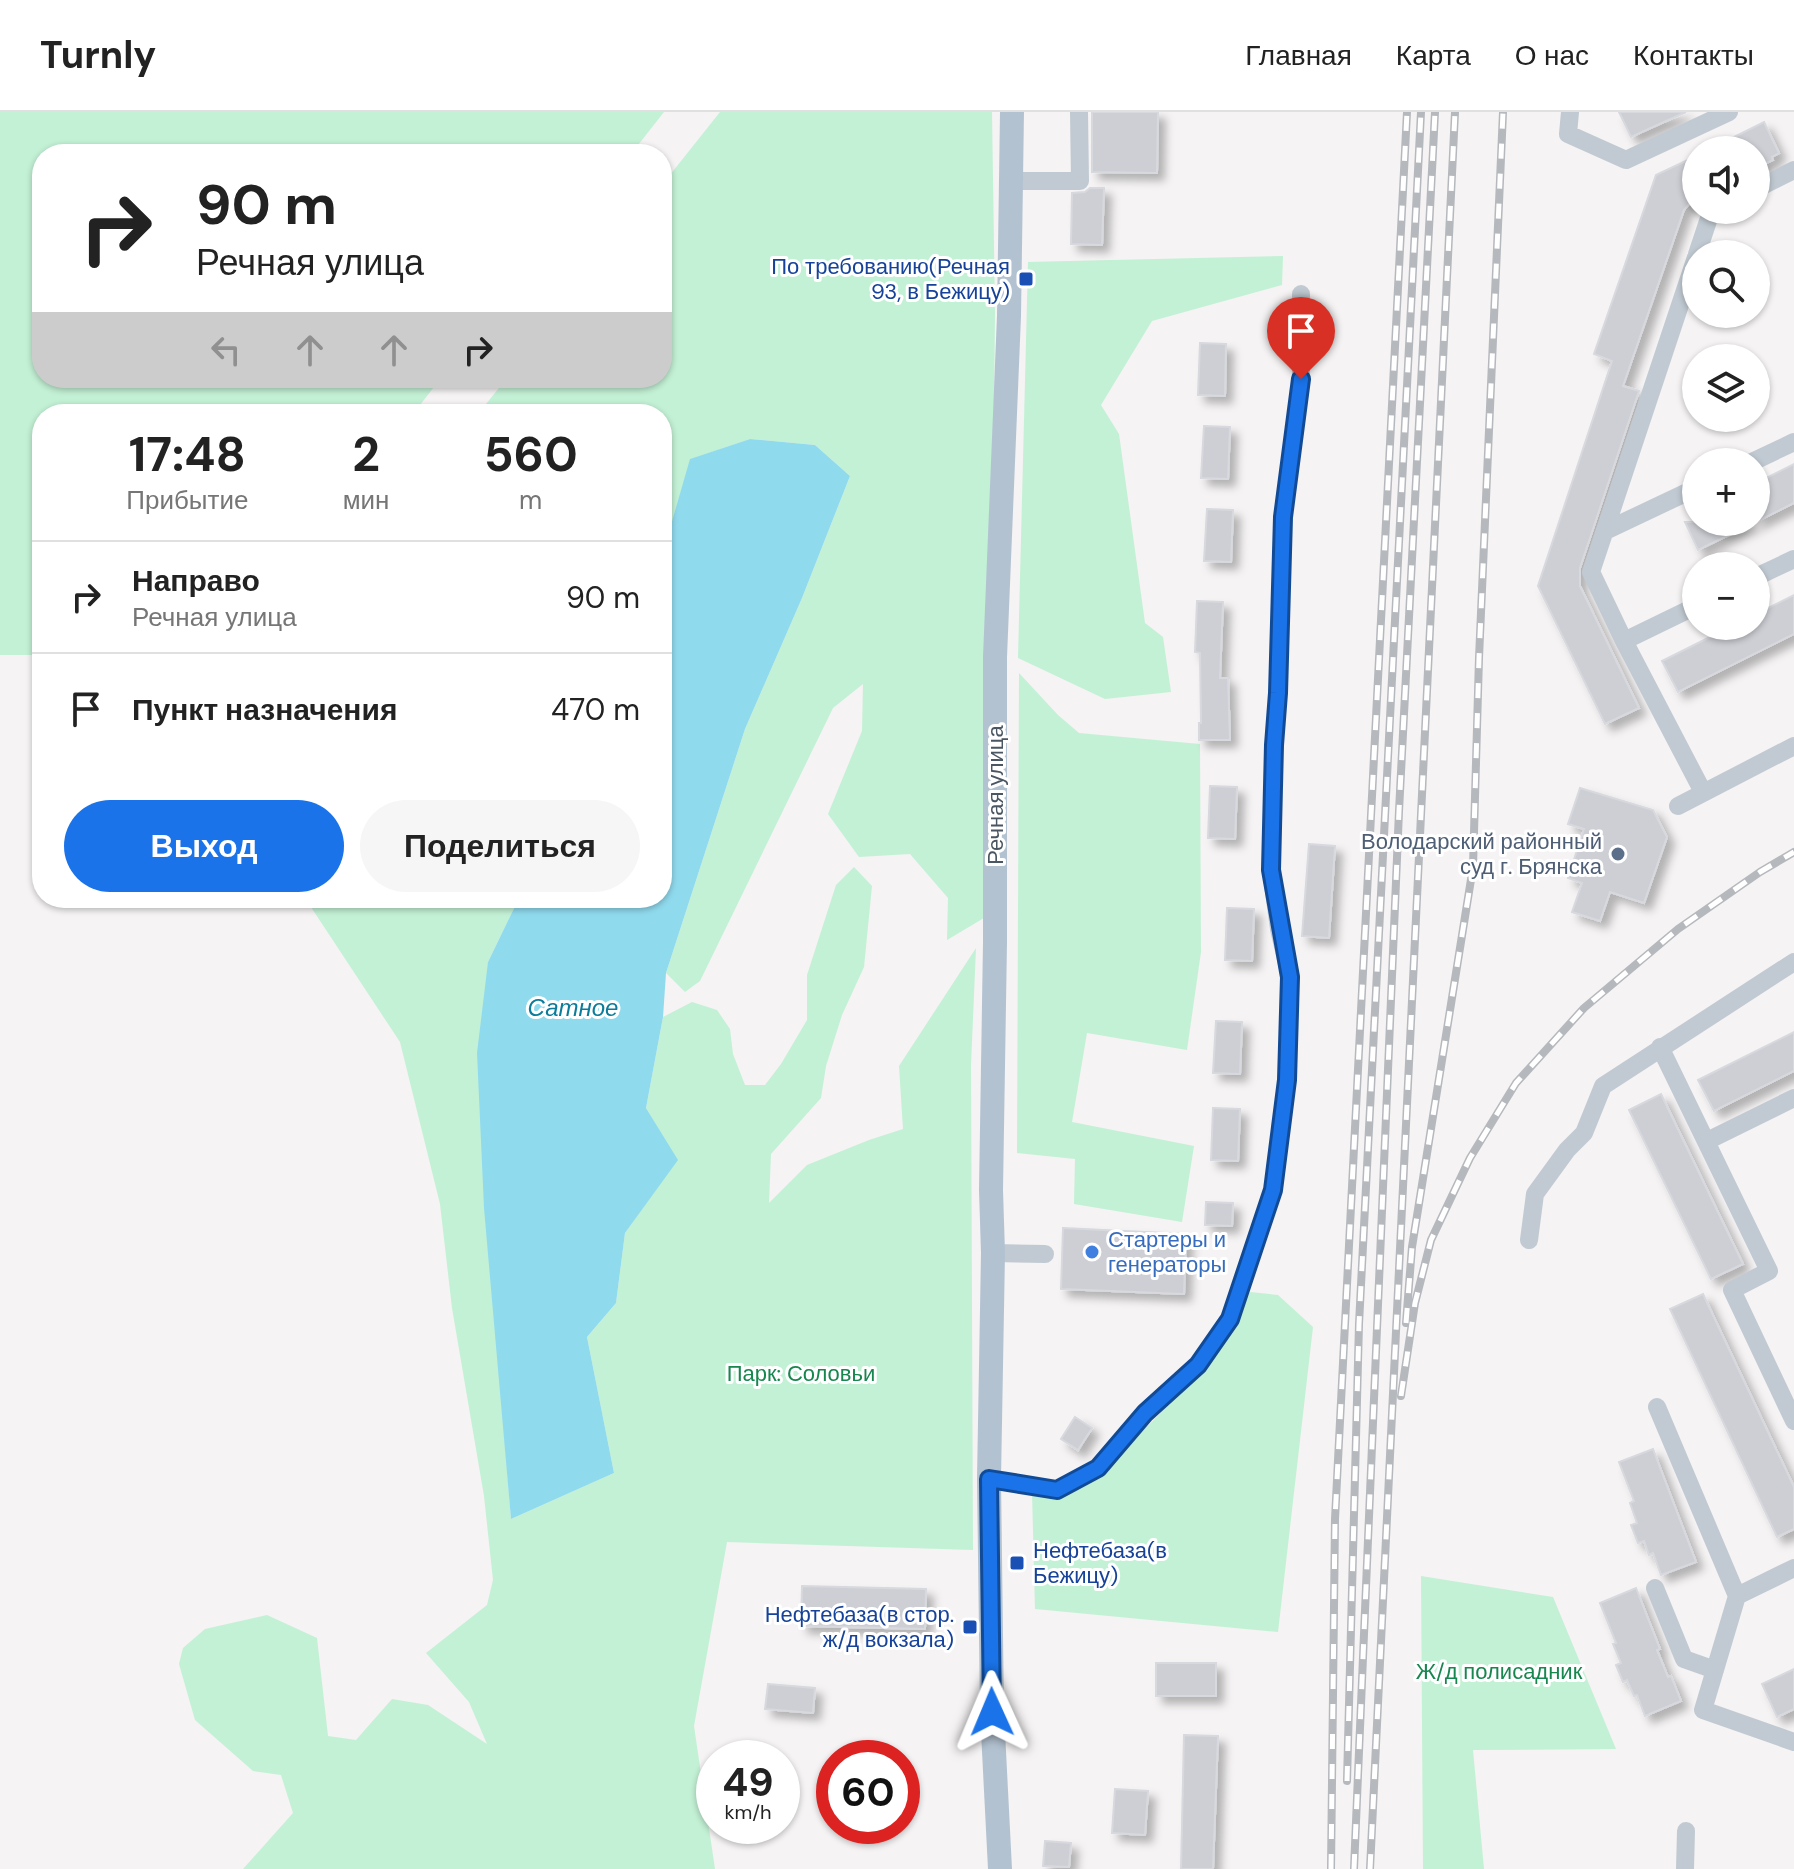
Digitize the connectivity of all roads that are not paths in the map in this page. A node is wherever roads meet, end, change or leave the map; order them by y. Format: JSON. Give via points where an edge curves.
{"nodes":[{"id":1,"x":1012,"y":112,"type":"edge"},
{"id":2,"x":1079,"y":112,"type":"edge"},
{"id":3,"x":1570,"y":112,"type":"edge"},
{"id":4,"x":1729,"y":112,"type":"edge"},
{"id":5,"x":1794,"y":170,"type":"edge"},
{"id":6,"x":1011,"y":181,"type":"junction"},
{"id":7,"x":1770,"y":182,"type":"edge"},
{"id":8,"x":1301,"y":294,"type":"dead end"},
{"id":9,"x":1682,"y":297,"type":"edge"},
{"id":10,"x":1794,"y":442,"type":"edge"},
{"id":11,"x":1770,"y":453,"type":"edge"},
{"id":12,"x":1682,"y":495,"type":"edge"},
{"id":13,"x":1605,"y":531,"type":"junction"},
{"id":14,"x":1794,"y":559,"type":"edge"},
{"id":15,"x":1770,"y":570,"type":"edge"},
{"id":16,"x":1682,"y":613,"type":"edge"},
{"id":17,"x":1624,"y":641,"type":"junction"},
{"id":18,"x":1794,"y":746,"type":"edge"},
{"id":19,"x":1703,"y":792,"type":"junction"},
{"id":20,"x":1678,"y":806,"type":"dead end"},
{"id":21,"x":1794,"y":962,"type":"edge"},
{"id":22,"x":1660,"y":1047,"type":"junction"},
{"id":23,"x":1794,"y":1098,"type":"edge"},
{"id":24,"x":1707,"y":1141,"type":"junction"},
{"id":25,"x":1529,"y":1240,"type":"dead end"},
{"id":26,"x":993,"y":1253,"type":"junction"},
{"id":27,"x":1045,"y":1254,"type":"dead end"},
{"id":28,"x":1657,"y":1407,"type":"dead end"},
{"id":29,"x":1794,"y":1421,"type":"edge"},
{"id":30,"x":989,"y":1479,"type":"junction"},
{"id":31,"x":1794,"y":1568,"type":"edge"},
{"id":32,"x":1655,"y":1588,"type":"dead end"},
{"id":33,"x":1737,"y":1596,"type":"junction"},
{"id":34,"x":1715,"y":1670,"type":"junction"},
{"id":35,"x":1794,"y":1742,"type":"edge"},
{"id":36,"x":1686,"y":1831,"type":"dead end"},
{"id":37,"x":1000,"y":1869,"type":"edge"},
{"id":38,"x":1685,"y":1869,"type":"edge"}],
"edges":[{"from":1,"to":6,"type":"main road","name":"Речная улица"},
{"from":2,"to":6,"type":"street","via":[[1080,181]]},
{"from":3,"to":4,"type":"street","via":[[1568,134],[1626,160]]},
{"from":5,"to":7,"type":"street"},
{"from":6,"to":26,"type":"main road","name":"Речная улица","via":[[995,657]]},
{"from":8,"to":30,"type":"street","via":[[1301,379],[1283,517],[1274,745],[1271,870],[1290,990],[1287,1080],[1273,1190],[1230,1319],[1198,1365],[1145,1413],[1098,1468],[1057,1490]]},
{"from":9,"to":13,"type":"street"},
{"from":10,"to":11,"type":"street"},
{"from":12,"to":13,"type":"street"},
{"from":13,"to":17,"type":"street","via":[[1591,572]]},
{"from":14,"to":15,"type":"street"},
{"from":16,"to":17,"type":"street"},
{"from":17,"to":19,"type":"street"},
{"from":18,"to":19,"type":"street"},
{"from":19,"to":20,"type":"street"},
{"from":21,"to":22,"type":"street"},
{"from":22,"to":24,"type":"street"},
{"from":22,"to":25,"type":"street","via":[[1603,1086],[1584,1133],[1535,1194]]},
{"from":23,"to":24,"type":"street"},
{"from":24,"to":29,"type":"street","via":[[1769,1271],[1732,1290]]},
{"from":26,"to":27,"type":"street"},
{"from":26,"to":30,"type":"main road","name":"Речная улица"},
{"from":28,"to":33,"type":"street"},
{"from":30,"to":37,"type":"main road","name":"Речная улица"},
{"from":31,"to":33,"type":"street"},
{"from":32,"to":34,"type":"street","via":[[1684,1659]]},
{"from":33,"to":34,"type":"street"},
{"from":34,"to":35,"type":"street","via":[[1703,1710]]},
{"from":36,"to":38,"type":"street"}]}
